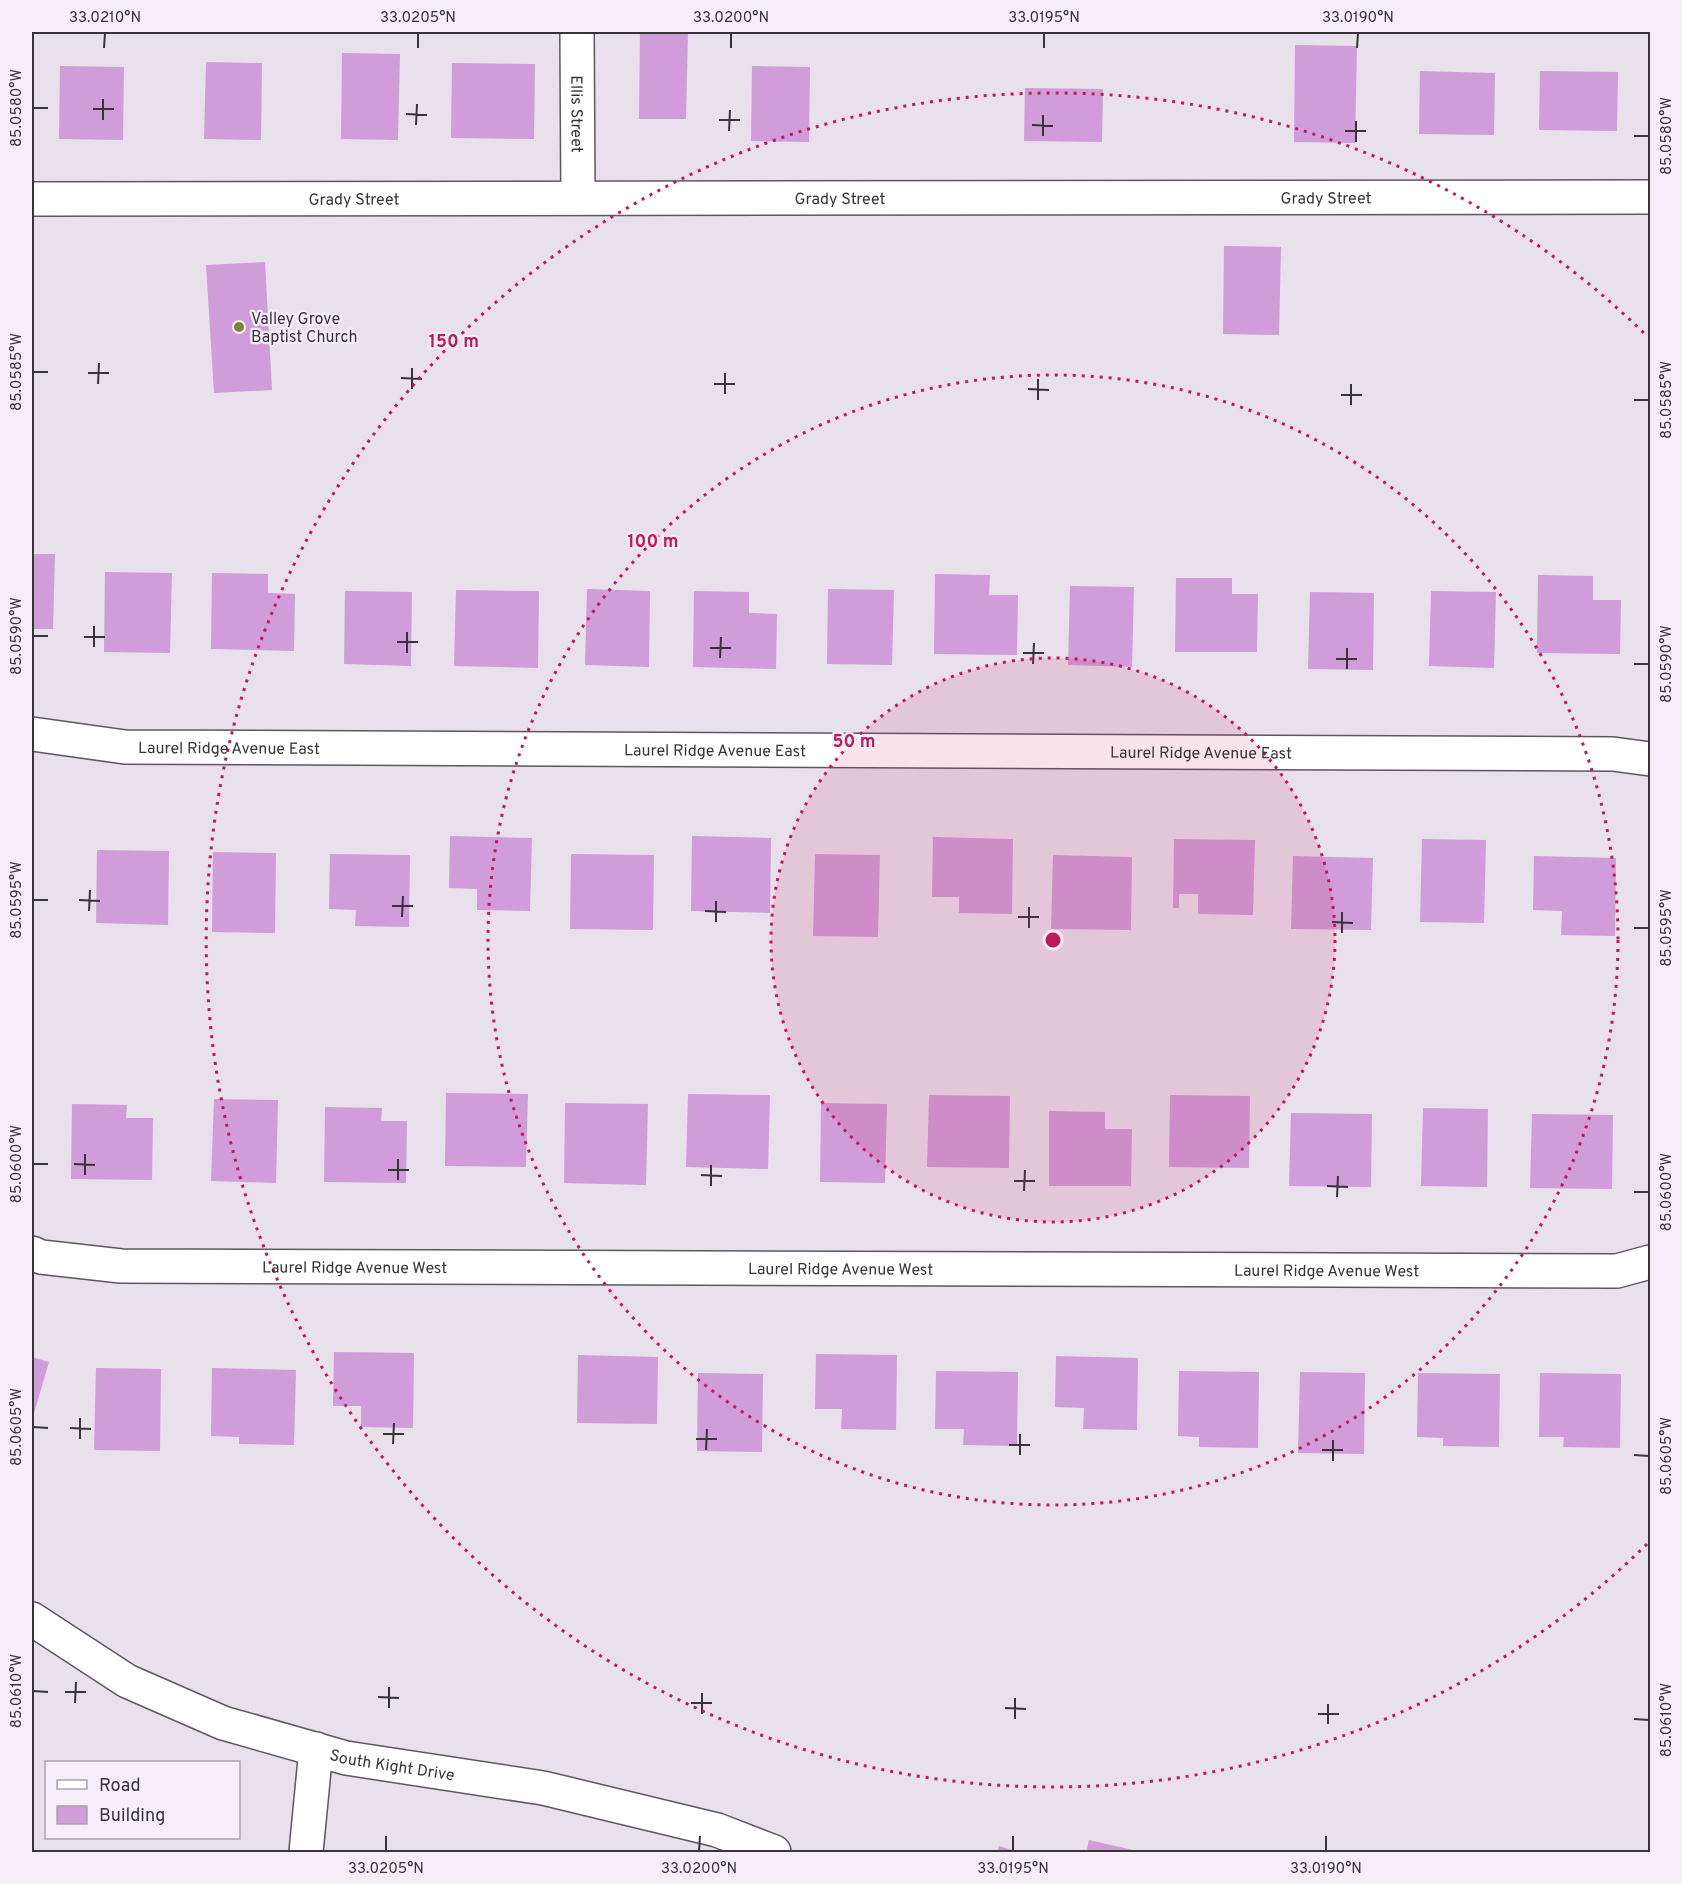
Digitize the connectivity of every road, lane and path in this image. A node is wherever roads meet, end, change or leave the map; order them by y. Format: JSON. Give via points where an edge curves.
{"nodes":[{"id":1,"x":577,"y":32,"type":"edge"},
{"id":2,"x":1650,"y":197,"type":"edge"},
{"id":3,"x":578,"y":198,"type":"junction"},
{"id":4,"x":32,"y":199,"type":"edge"},
{"id":5,"x":32,"y":734,"type":"edge"},
{"id":6,"x":1650,"y":759,"type":"edge"},
{"id":7,"x":32,"y":1253,"type":"edge"},
{"id":8,"x":1650,"y":1262,"type":"edge"},
{"id":9,"x":32,"y":1619,"type":"edge"},
{"id":10,"x":316,"y":1749,"type":"junction"},
{"id":11,"x":306,"y":1852,"type":"edge"},
{"id":12,"x":774,"y":1852,"type":"edge"}],
"edges":[{"from":1,"to":3,"type":"street","name":"Ellis Street"},
{"from":2,"to":3,"type":"street","name":"Grady Street"},
{"from":3,"to":4,"type":"street","name":"Grady Street"},
{"from":5,"to":6,"type":"street","name":"Laurel Ridge Avenue East","via":[[125,747],[1600,754]]},
{"from":7,"to":8,"type":"street","name":"Laurel Ridge Avenue West","via":[[145,1267],[1617,1271]]},
{"from":9,"to":10,"type":"street","name":"South Kight Drive","via":[[127,1681],[223,1723]]},
{"from":10,"to":11,"type":"street"},
{"from":10,"to":12,"type":"street","name":"South Kight Drive","via":[[346,1758],[543,1788],[717,1830]]}]}
